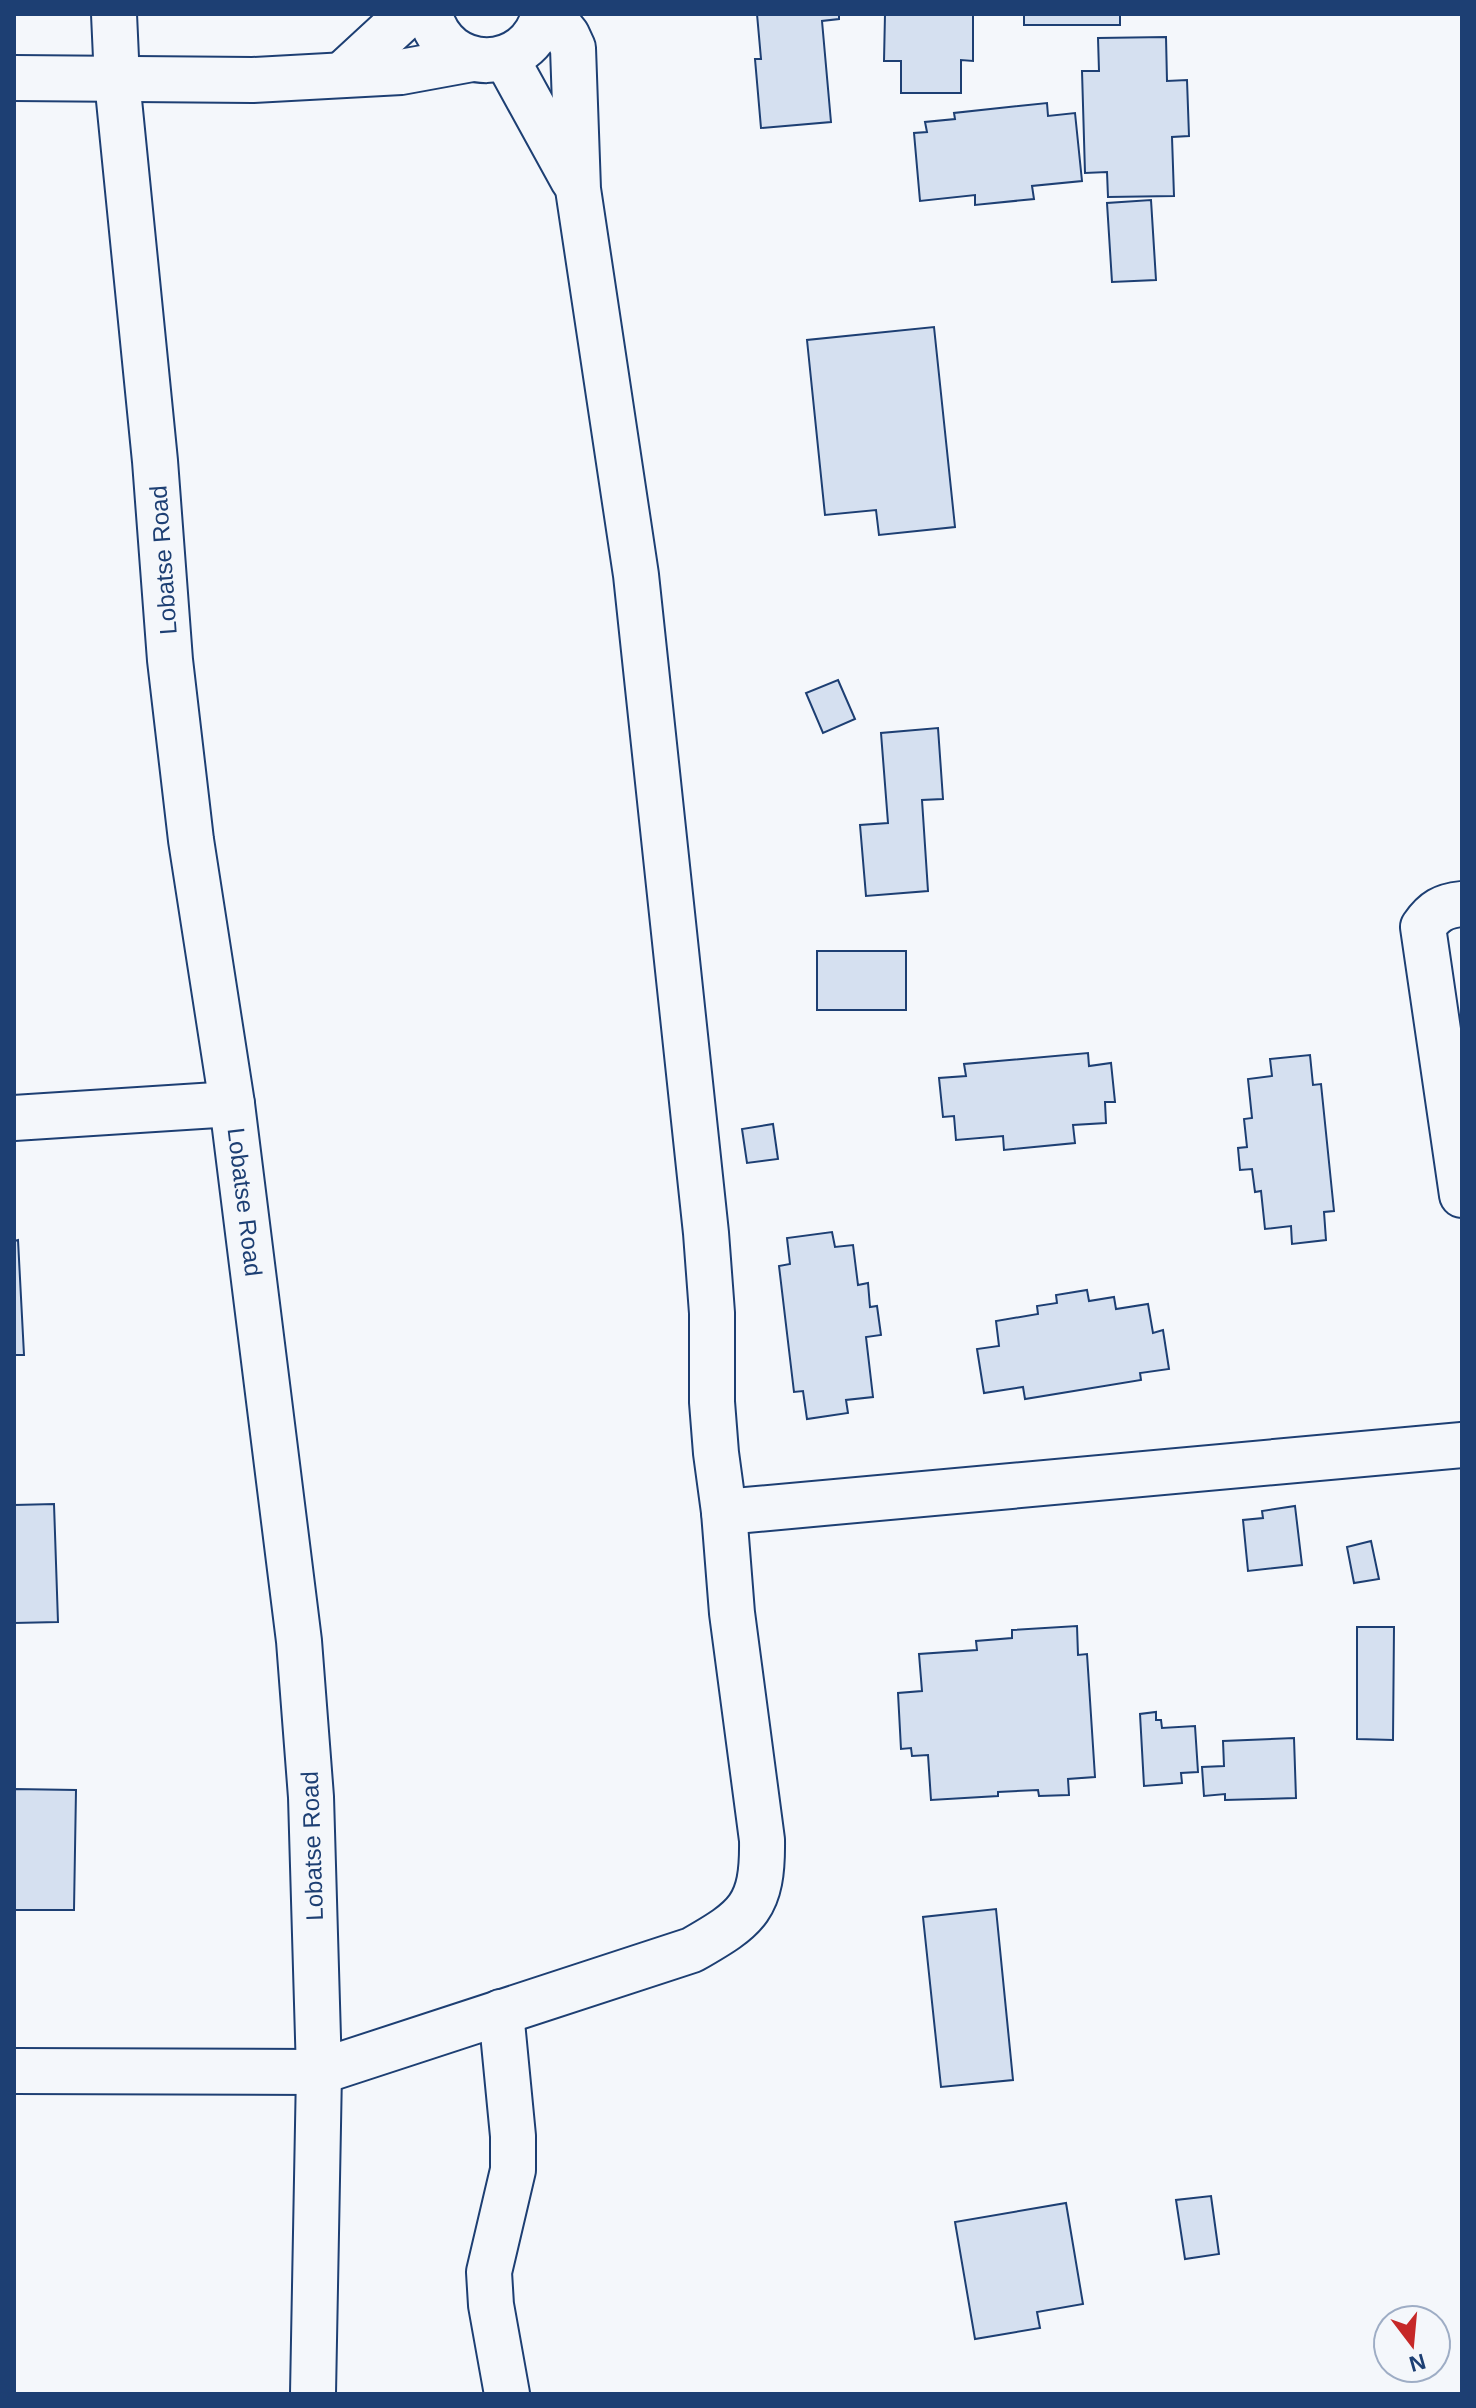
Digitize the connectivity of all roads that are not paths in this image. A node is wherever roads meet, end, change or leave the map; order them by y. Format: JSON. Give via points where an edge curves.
{"nodes":[{"id":1,"x":114,"y":14,"type":"edge"},
{"id":2,"x":408,"y":14,"type":"edge"},
{"id":3,"x":430,"y":14,"type":"edge"},
{"id":4,"x":547,"y":14,"type":"edge"},
{"id":5,"x":489,"y":58,"type":"junction"},
{"id":6,"x":342,"y":75,"type":"junction"},
{"id":7,"x":14,"y":78,"type":"edge"},
{"id":8,"x":117,"y":80,"type":"junction"},
{"id":9,"x":578,"y":189,"type":"junction"},
{"id":10,"x":1462,"y":904,"type":"edge"},
{"id":11,"x":232,"y":1104,"type":"junction"},
{"id":12,"x":14,"y":1118,"type":"edge"},
{"id":13,"x":1462,"y":1195,"type":"edge"},
{"id":14,"x":1462,"y":1445,"type":"edge"},
{"id":15,"x":724,"y":1512,"type":"junction"},
{"id":16,"x":501,"y":2012,"type":"junction"},
{"id":17,"x":14,"y":2071,"type":"edge"},
{"id":18,"x":319,"y":2072,"type":"junction"},
{"id":19,"x":313,"y":2394,"type":"edge"},
{"id":20,"x":507,"y":2394,"type":"edge"}],
"edges":[{"from":1,"to":8,"type":"main road","name":"Lobatse Road"},
{"from":2,"to":6,"type":"main road"},
{"from":3,"to":5,"type":"main road","via":[[447,46],[459,54]]},
{"from":4,"to":5,"type":"main road","via":[[520,50]]},
{"from":4,"to":9,"type":"main road","via":[[573,48]]},
{"from":5,"to":6,"type":"main road"},
{"from":5,"to":9,"type":"main road"},
{"from":6,"to":8,"type":"main road"},
{"from":7,"to":8,"type":"main road"},
{"from":8,"to":11,"type":"main road","name":"Lobatse Road","via":[[170,660],[191,840]]},
{"from":9,"to":15,"type":"main road","via":[[636,575],[706,1233],[712,1402]]},
{"from":10,"to":13,"type":"main road","via":[[1432,913],[1423,927]]},
{"from":11,"to":12,"type":"main road"},
{"from":11,"to":18,"type":"main road","name":"Lobatse Road","via":[[300,1657],[311,1797]]},
{"from":14,"to":15,"type":"main road"},
{"from":15,"to":16,"type":"main road","via":[[762,1840],[763,1874],[757,1895],[725,1931],[692,1950]]},
{"from":16,"to":18,"type":"main road"},
{"from":16,"to":20,"type":"main road","via":[[513,2170],[489,2272]]},
{"from":17,"to":18,"type":"main road"},
{"from":18,"to":19,"type":"main road","name":"Lobatse Road"}]}
